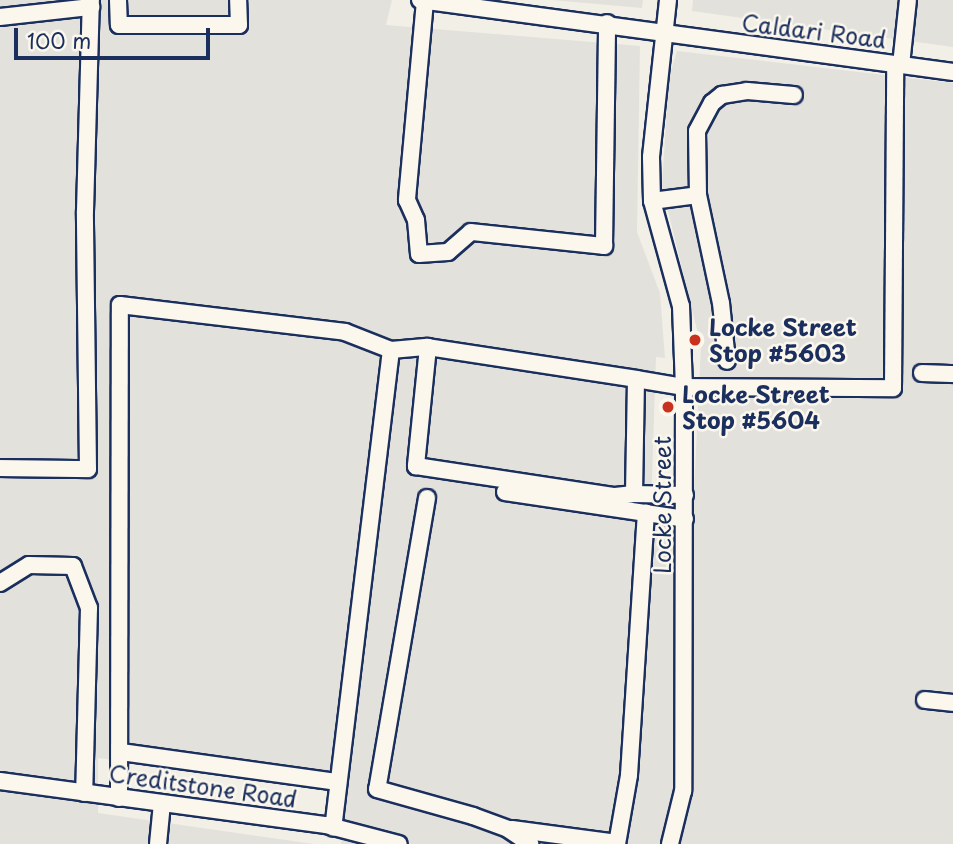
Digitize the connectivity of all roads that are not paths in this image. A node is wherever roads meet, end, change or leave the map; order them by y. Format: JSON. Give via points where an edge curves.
{"nodes":[{"id":1,"x":118,"y":0,"type":"edge"},
{"id":2,"x":238,"y":0,"type":"edge"},
{"id":3,"x":420,"y":0,"type":"edge"},
{"id":4,"x":668,"y":0,"type":"edge"},
{"id":5,"x":908,"y":0,"type":"edge"},
{"id":6,"x":425,"y":1,"type":"edge"},
{"id":7,"x":91,"y":4,"type":"edge"},
{"id":8,"x":495,"y":4,"type":"edge"},
{"id":9,"x":0,"y":17,"type":"edge"},
{"id":10,"x":607,"y":23,"type":"junction"},
{"id":11,"x":664,"y":30,"type":"junction"},
{"id":12,"x":898,"y":64,"type":"junction"},
{"id":13,"x":953,"y":72,"type":"edge"},
{"id":14,"x":794,"y":95,"type":"dead end"},
{"id":15,"x":698,"y":195,"type":"junction"},
{"id":16,"x":652,"y":201,"type":"junction"},
{"id":17,"x":428,"y":347,"type":"junction"},
{"id":18,"x":391,"y":350,"type":"junction"},
{"id":19,"x":727,"y":360,"type":"dead end"},
{"id":20,"x":922,"y":373,"type":"dead end"},
{"id":21,"x":953,"y":374,"type":"edge"},
{"id":22,"x":636,"y":379,"type":"junction"},
{"id":23,"x":684,"y":387,"type":"junction"},
{"id":24,"x":0,"y":468,"type":"edge"},
{"id":25,"x":505,"y":492,"type":"dead end"},
{"id":26,"x":634,"y":494,"type":"junction"},
{"id":27,"x":685,"y":495,"type":"junction"},
{"id":28,"x":427,"y":498,"type":"dead end"},
{"id":29,"x":646,"y":513,"type":"junction"},
{"id":30,"x":685,"y":519,"type":"junction"},
{"id":31,"x":0,"y":583,"type":"edge"},
{"id":32,"x":925,"y":700,"type":"dead end"},
{"id":33,"x":953,"y":703,"type":"edge"},
{"id":34,"x":121,"y":752,"type":"junction"},
{"id":35,"x":0,"y":781,"type":"edge"},
{"id":36,"x":338,"y":782,"type":"junction"},
{"id":37,"x":84,"y":793,"type":"junction"},
{"id":38,"x":119,"y":797,"type":"junction"},
{"id":39,"x":162,"y":803,"type":"junction"},
{"id":40,"x":333,"y":827,"type":"junction"},
{"id":41,"x":509,"y":829,"type":"junction"},
{"id":42,"x":158,"y":844,"type":"edge"},
{"id":43,"x":399,"y":844,"type":"edge"},
{"id":44,"x":530,"y":844,"type":"edge"},
{"id":45,"x":617,"y":844,"type":"edge"},
{"id":46,"x":670,"y":844,"type":"edge"}],
"edges":[{"from":1,"to":2,"type":"street","via":[[119,25],[239,25]]},
{"from":3,"to":6,"type":"street","name":"Caldari Road"},
{"from":4,"to":11,"type":"street","name":"Locke Street"},
{"from":5,"to":12,"type":"street"},
{"from":6,"to":8,"type":"street","name":"Caldari Road"},
{"from":6,"to":10,"type":"street","via":[[407,200],[416,220],[419,254],[448,252],[471,232],[604,246]]},
{"from":7,"to":9,"type":"street"},
{"from":7,"to":24,"type":"street","via":[[85,211],[88,469]]},
{"from":8,"to":10,"type":"street","name":"Caldari Road"},
{"from":10,"to":11,"type":"street","name":"Caldari Road"},
{"from":11,"to":12,"type":"street","name":"Caldari Road"},
{"from":11,"to":16,"type":"street","name":"Locke Street","via":[[651,157]]},
{"from":12,"to":13,"type":"street","name":"Caldari Road"},
{"from":12,"to":23,"type":"street","via":[[892,388]]},
{"from":14,"to":15,"type":"street","via":[[747,90],[722,95],[712,103],[697,131]]},
{"from":15,"to":16,"type":"street"},
{"from":15,"to":19,"type":"street","via":[[721,303]]},
{"from":16,"to":23,"type":"street","name":"Locke Street","via":[[681,306]]},
{"from":17,"to":18,"type":"street"},
{"from":17,"to":22,"type":"street"},
{"from":17,"to":26,"type":"street","via":[[416,466],[615,496]]},
{"from":18,"to":34,"type":"street","via":[[345,332],[120,305]]},
{"from":18,"to":36,"type":"street"},
{"from":20,"to":21,"type":"street"},
{"from":22,"to":23,"type":"street"},
{"from":22,"to":26,"type":"street"},
{"from":23,"to":27,"type":"street","name":"Locke Street"},
{"from":25,"to":29,"type":"street"},
{"from":26,"to":27,"type":"street"},
{"from":27,"to":30,"type":"street","name":"Locke Street"},
{"from":28,"to":41,"type":"street","via":[[377,789]]},
{"from":29,"to":30,"type":"street"},
{"from":29,"to":45,"type":"street","via":[[629,775]]},
{"from":30,"to":46,"type":"street","name":"Locke Street","via":[[683,791]]},
{"from":31,"to":37,"type":"street","via":[[29,565],[73,566],[89,608]]},
{"from":32,"to":33,"type":"street"},
{"from":34,"to":36,"type":"street"},
{"from":34,"to":38,"type":"street"},
{"from":35,"to":37,"type":"street","name":"Creditstone Road"},
{"from":36,"to":40,"type":"street"},
{"from":37,"to":38,"type":"street","name":"Creditstone Road"},
{"from":38,"to":39,"type":"street","name":"Creditstone Road"},
{"from":39,"to":40,"type":"street","name":"Creditstone Road"},
{"from":39,"to":42,"type":"street"},
{"from":40,"to":43,"type":"street","name":"Creditstone Road"},
{"from":41,"to":44,"type":"street"},
{"from":41,"to":45,"type":"street"}]}
